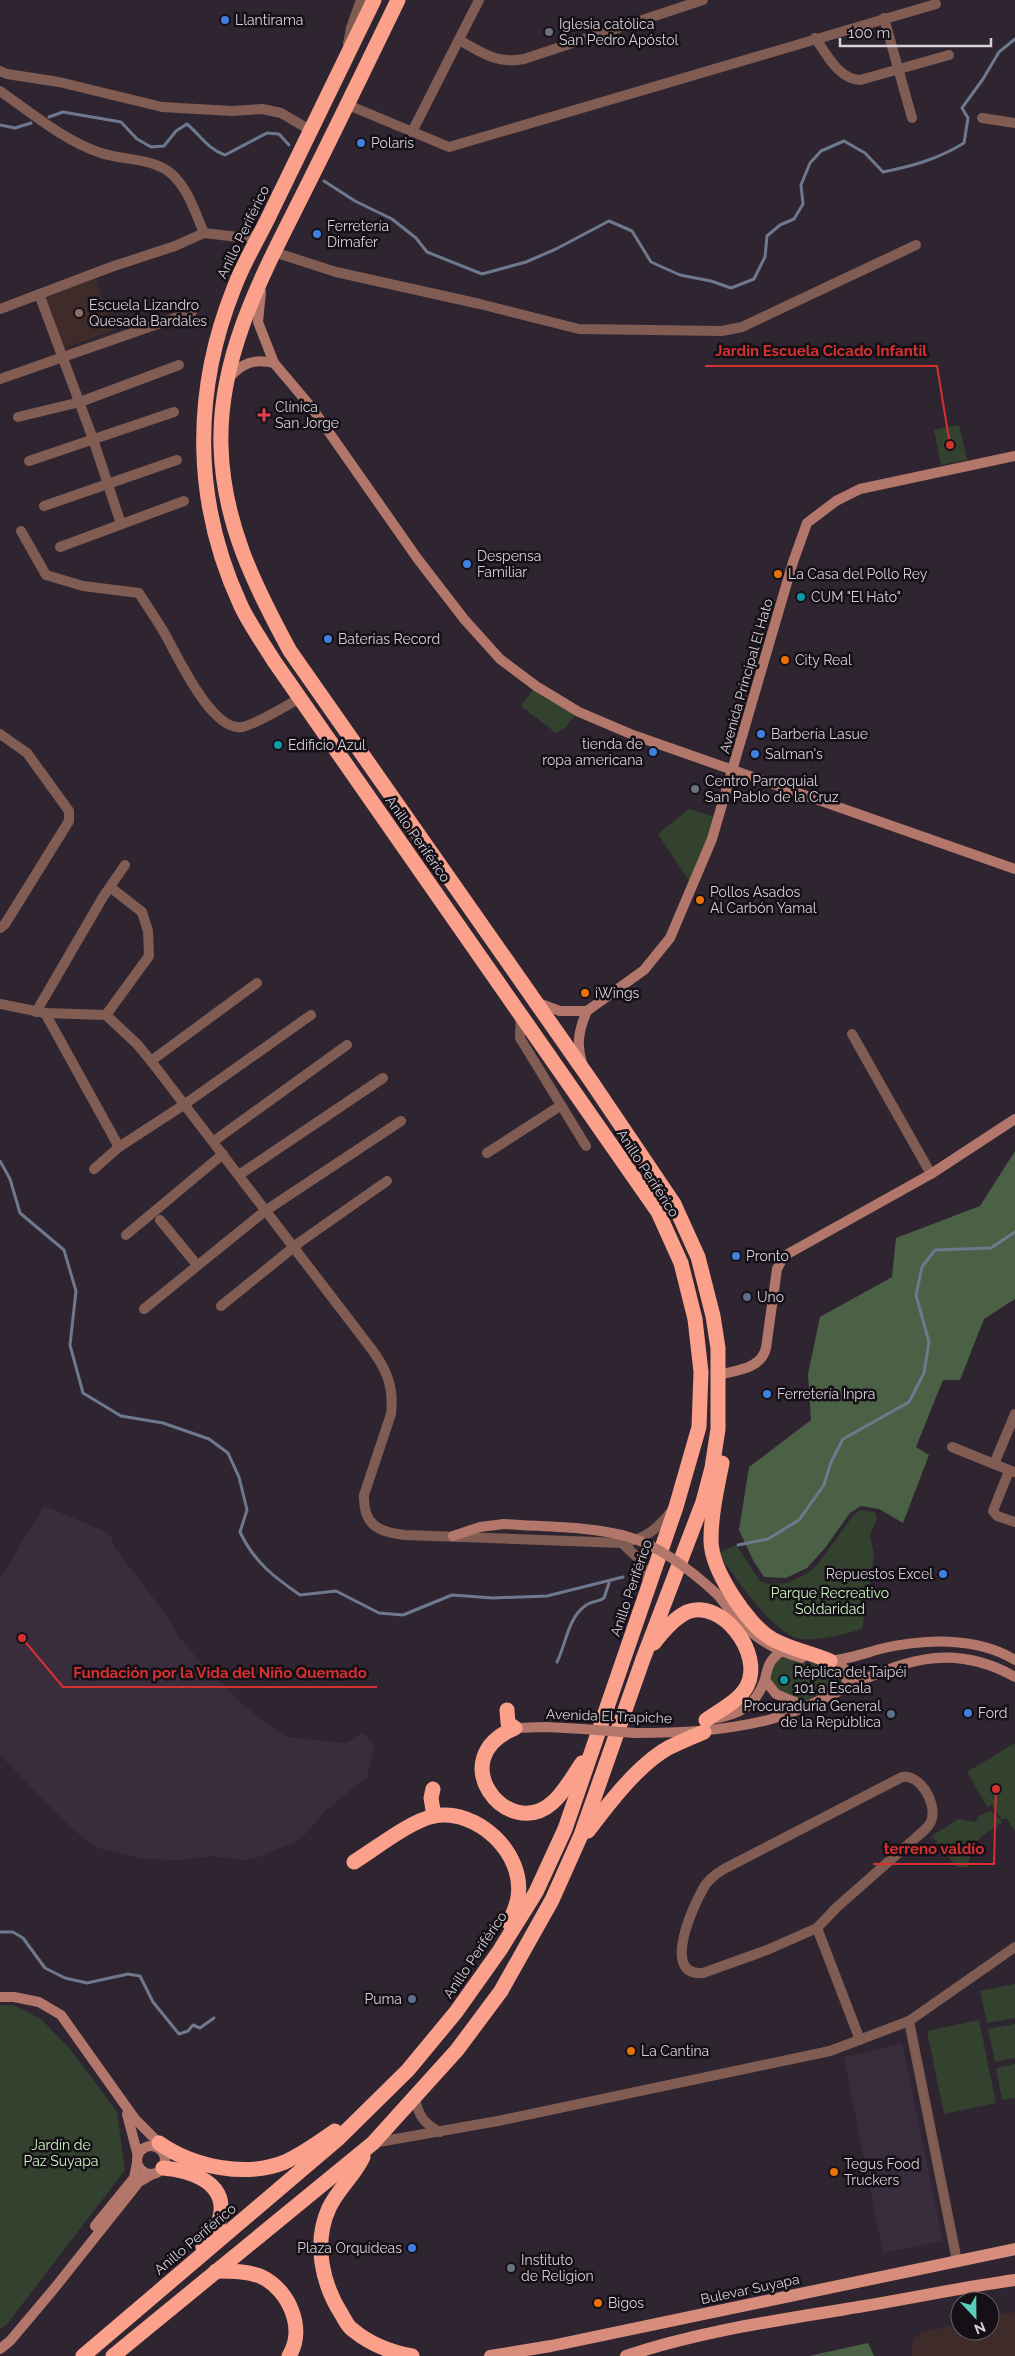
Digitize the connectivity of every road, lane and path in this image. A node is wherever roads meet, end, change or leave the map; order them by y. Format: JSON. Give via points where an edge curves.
{"nodes":[{"id":1,"x":361,"y":0,"type":"edge"},
{"id":2,"x":374,"y":0,"type":"edge"},
{"id":3,"x":398,"y":0,"type":"edge"},
{"id":4,"x":479,"y":0,"type":"edge"},
{"id":5,"x":702,"y":0,"type":"edge"},
{"id":6,"x":936,"y":4,"type":"dead end"},
{"id":7,"x":884,"y":18,"type":"junction"},
{"id":8,"x":814,"y":38,"type":"junction"},
{"id":9,"x":459,"y":40,"type":"junction"},
{"id":10,"x":949,"y":55,"type":"dead end"},
{"id":11,"x":345,"y":59,"type":"junction"},
{"id":12,"x":898,"y":69,"type":"junction"},
{"id":13,"x":0,"y":71,"type":"edge"},
{"id":14,"x":0,"y":91,"type":"edge"},
{"id":15,"x":348,"y":104,"type":"junction"},
{"id":16,"x":912,"y":118,"type":"dead end"},
{"id":17,"x":982,"y":118,"type":"dead end"},
{"id":18,"x":1015,"y":123,"type":"edge"},
{"id":19,"x":310,"y":130,"type":"junction"},
{"id":20,"x":412,"y":132,"type":"junction"},
{"id":21,"x":204,"y":233,"type":"junction"},
{"id":22,"x":260,"y":236,"type":"junction"},
{"id":23,"x":916,"y":245,"type":"dead end"},
{"id":24,"x":274,"y":252,"type":"junction"},
{"id":25,"x":264,"y":272,"type":"junction"},
{"id":26,"x":39,"y":294,"type":"junction"},
{"id":27,"x":0,"y":309,"type":"edge"},
{"id":28,"x":192,"y":312,"type":"dead end"},
{"id":29,"x":63,"y":357,"type":"junction"},
{"id":30,"x":274,"y":363,"type":"junction"},
{"id":31,"x":179,"y":365,"type":"dead end"},
{"id":32,"x":0,"y":380,"type":"edge"},
{"id":33,"x":226,"y":380,"type":"junction"},
{"id":34,"x":80,"y":402,"type":"junction"},
{"id":35,"x":174,"y":412,"type":"dead end"},
{"id":36,"x":18,"y":418,"type":"dead end"},
{"id":37,"x":93,"y":439,"type":"junction"},
{"id":38,"x":1015,"y":456,"type":"edge"},
{"id":39,"x":177,"y":460,"type":"dead end"},
{"id":40,"x":29,"y":461,"type":"dead end"},
{"id":41,"x":108,"y":484,"type":"junction"},
{"id":42,"x":184,"y":501,"type":"dead end"},
{"id":43,"x":44,"y":506,"type":"dead end"},
{"id":44,"x":121,"y":524,"type":"junction"},
{"id":45,"x":21,"y":531,"type":"dead end"},
{"id":46,"x":60,"y":547,"type":"dead end"},
{"id":47,"x":300,"y":698,"type":"junction"},
{"id":48,"x":0,"y":734,"type":"edge"},
{"id":49,"x":733,"y":769,"type":"junction"},
{"id":50,"x":125,"y":864,"type":"dead end"},
{"id":51,"x":1015,"y":869,"type":"edge"},
{"id":52,"x":110,"y":887,"type":"junction"},
{"id":53,"x":0,"y":928,"type":"edge"},
{"id":54,"x":257,"y":983,"type":"dead end"},
{"id":55,"x":536,"y":1002,"type":"junction"},
{"id":56,"x":0,"y":1004,"type":"edge"},
{"id":57,"x":587,"y":1011,"type":"junction"},
{"id":58,"x":40,"y":1013,"type":"junction"},
{"id":59,"x":106,"y":1015,"type":"junction"},
{"id":60,"x":311,"y":1015,"type":"dead end"},
{"id":61,"x":521,"y":1016,"type":"junction"},
{"id":62,"x":852,"y":1034,"type":"dead end"},
{"id":63,"x":347,"y":1045,"type":"dead end"},
{"id":64,"x":151,"y":1061,"type":"junction"},
{"id":65,"x":383,"y":1078,"type":"dead end"},
{"id":66,"x":591,"y":1081,"type":"junction"},
{"id":67,"x":185,"y":1104,"type":"junction"},
{"id":68,"x":560,"y":1106,"type":"junction"},
{"id":69,"x":1015,"y":1119,"type":"edge"},
{"id":70,"x":400,"y":1120,"type":"dead end"},
{"id":71,"x":214,"y":1141,"type":"junction"},
{"id":72,"x":586,"y":1146,"type":"dead end"},
{"id":73,"x":119,"y":1147,"type":"junction"},
{"id":74,"x":487,"y":1153,"type":"dead end"},
{"id":75,"x":223,"y":1154,"type":"junction"},
{"id":76,"x":94,"y":1168,"type":"dead end"},
{"id":77,"x":931,"y":1174,"type":"junction"},
{"id":78,"x":239,"y":1175,"type":"junction"},
{"id":79,"x":386,"y":1181,"type":"dead end"},
{"id":80,"x":265,"y":1211,"type":"junction"},
{"id":81,"x":160,"y":1220,"type":"dead end"},
{"id":82,"x":126,"y":1235,"type":"dead end"},
{"id":83,"x":293,"y":1247,"type":"junction"},
{"id":84,"x":197,"y":1265,"type":"junction"},
{"id":85,"x":221,"y":1306,"type":"dead end"},
{"id":86,"x":144,"y":1309,"type":"dead end"},
{"id":87,"x":718,"y":1375,"type":"junction"},
{"id":88,"x":718,"y":1392,"type":"junction"},
{"id":89,"x":1015,"y":1414,"type":"edge"},
{"id":90,"x":952,"y":1447,"type":"dead end"},
{"id":91,"x":994,"y":1464,"type":"junction"},
{"id":92,"x":1012,"y":1472,"type":"edge"},
{"id":93,"x":676,"y":1507,"type":"junction"},
{"id":94,"x":1015,"y":1522,"type":"edge"},
{"id":95,"x":453,"y":1536,"type":"junction"},
{"id":96,"x":622,"y":1543,"type":"junction"},
{"id":97,"x":650,"y":1583,"type":"junction"},
{"id":98,"x":780,"y":1652,"type":"junction"},
{"id":99,"x":643,"y":1659,"type":"junction"},
{"id":100,"x":1015,"y":1660,"type":"edge"},
{"id":101,"x":835,"y":1661,"type":"junction"},
{"id":102,"x":1015,"y":1677,"type":"edge"},
{"id":103,"x":765,"y":1680,"type":"junction"},
{"id":104,"x":847,"y":1685,"type":"junction"},
{"id":105,"x":805,"y":1706,"type":"junction"},
{"id":106,"x":507,"y":1710,"type":"dead end"},
{"id":107,"x":705,"y":1726,"type":"junction"},
{"id":108,"x":514,"y":1728,"type":"junction"},
{"id":109,"x":593,"y":1747,"type":"junction"},
{"id":110,"x":433,"y":1789,"type":"dead end"},
{"id":111,"x":434,"y":1816,"type":"junction"},
{"id":112,"x":575,"y":1849,"type":"junction"},
{"id":113,"x":354,"y":1862,"type":"dead end"},
{"id":114,"x":817,"y":1928,"type":"junction"},
{"id":115,"x":1015,"y":1947,"type":"edge"},
{"id":116,"x":500,"y":1950,"type":"junction"},
{"id":117,"x":0,"y":1997,"type":"edge"},
{"id":118,"x":909,"y":2022,"type":"junction"},
{"id":119,"x":860,"y":2040,"type":"junction"},
{"id":120,"x":415,"y":2098,"type":"junction"},
{"id":121,"x":125,"y":2106,"type":"junction"},
{"id":122,"x":368,"y":2110,"type":"junction"},
{"id":123,"x":440,"y":2132,"type":"junction"},
{"id":124,"x":135,"y":2142,"type":"junction"},
{"id":125,"x":157,"y":2143,"type":"junction"},
{"id":126,"x":370,"y":2146,"type":"junction"},
{"id":127,"x":138,"y":2160,"type":"junction"},
{"id":128,"x":158,"y":2171,"type":"junction"},
{"id":129,"x":1015,"y":2249,"type":"edge"},
{"id":130,"x":957,"y":2261,"type":"junction"},
{"id":131,"x":191,"y":2264,"type":"junction"},
{"id":132,"x":216,"y":2271,"type":"junction"},
{"id":133,"x":1015,"y":2280,"type":"edge"},
{"id":134,"x":53,"y":2290,"type":"junction"},
{"id":135,"x":10,"y":2341,"type":"junction"},
{"id":136,"x":529,"y":2349,"type":"junction"},
{"id":137,"x":0,"y":2350,"type":"edge"},
{"id":138,"x":7,"y":2356,"type":"edge"},
{"id":139,"x":84,"y":2356,"type":"edge"},
{"id":140,"x":113,"y":2356,"type":"edge"},
{"id":141,"x":290,"y":2356,"type":"edge"},
{"id":142,"x":412,"y":2356,"type":"edge"},
{"id":143,"x":490,"y":2356,"type":"edge"},
{"id":144,"x":515,"y":2356,"type":"edge"},
{"id":145,"x":626,"y":2356,"type":"edge"}],
"edges":[{"from":1,"to":11,"type":"street"},
{"from":2,"to":11,"type":"highway","name":"Anillo Periférico"},
{"from":3,"to":15,"type":"highway","name":"Anillo Periférico"},
{"from":4,"to":9,"type":"street"},
{"from":5,"to":9,"type":"street","via":[[524,59],[495,59]]},
{"from":6,"to":7,"type":"street"},
{"from":7,"to":8,"type":"street"},
{"from":7,"to":12,"type":"street"},
{"from":8,"to":12,"type":"street","via":[[846,78],[860,80]]},
{"from":8,"to":20,"type":"street","via":[[468,143],[449,147]]},
{"from":9,"to":20,"type":"street"},
{"from":10,"to":12,"type":"street"},
{"from":11,"to":19,"type":"highway","name":"Anillo Periférico"},
{"from":12,"to":16,"type":"street"},
{"from":13,"to":19,"type":"street","via":[[162,107],[232,111],[262,109],[281,113]]},
{"from":14,"to":21,"type":"street","via":[[76,141],[101,153],[167,170],[182,184]]},
{"from":15,"to":20,"type":"street"},
{"from":15,"to":24,"type":"highway","name":"Anillo Periférico"},
{"from":17,"to":18,"type":"street"},
{"from":19,"to":22,"type":"highway","name":"Anillo Periférico"},
{"from":21,"to":22,"type":"street"},
{"from":21,"to":26,"type":"street"},
{"from":22,"to":47,"type":"highway","name":"Anillo Periférico","via":[[234,287],[215,342],[204,404],[202,450],[210,517],[223,563],[242,608]]},
{"from":23,"to":24,"type":"street","via":[[742,327],[722,331],[579,329],[336,272]]},
{"from":24,"to":25,"type":"highway","name":"Anillo Periférico"},
{"from":25,"to":30,"type":"street","via":[[258,322]]},
{"from":25,"to":33,"type":"highway","name":"Anillo Periférico","via":[[243,323]]},
{"from":26,"to":27,"type":"street"},
{"from":26,"to":29,"type":"street"},
{"from":28,"to":29,"type":"street"},
{"from":29,"to":32,"type":"street"},
{"from":29,"to":34,"type":"street"},
{"from":30,"to":33,"type":"street","via":[[244,364]]},
{"from":30,"to":49,"type":"street","via":[[339,444],[451,603],[500,659],[579,712],[633,735]]},
{"from":31,"to":34,"type":"street"},
{"from":33,"to":55,"type":"highway","name":"Anillo Periférico","via":[[221,446],[225,485],[232,521],[256,588],[290,651]]},
{"from":34,"to":36,"type":"street"},
{"from":34,"to":37,"type":"street"},
{"from":35,"to":37,"type":"street"},
{"from":37,"to":40,"type":"street"},
{"from":37,"to":41,"type":"street"},
{"from":38,"to":49,"type":"street","name":"Avenida Principal El Hato","via":[[860,489],[836,501],[807,523]]},
{"from":39,"to":41,"type":"street"},
{"from":41,"to":43,"type":"street"},
{"from":41,"to":44,"type":"street"},
{"from":42,"to":44,"type":"street"},
{"from":44,"to":46,"type":"street"},
{"from":45,"to":47,"type":"street","via":[[46,575],[83,586],[139,594],[209,708],[229,726],[241,727]]},
{"from":47,"to":61,"type":"highway","name":"Anillo Periférico"},
{"from":48,"to":53,"type":"street","via":[[27,753],[68,811],[69,820]]},
{"from":49,"to":51,"type":"street"},
{"from":49,"to":57,"type":"street","name":"Avenida Principal El Hato","via":[[712,839],[670,938],[644,970]]},
{"from":50,"to":52,"type":"street"},
{"from":52,"to":58,"type":"street"},
{"from":52,"to":59,"type":"street","via":[[142,912],[148,930],[148,956]]},
{"from":54,"to":64,"type":"street"},
{"from":55,"to":57,"type":"street","via":[[560,1011]]},
{"from":55,"to":66,"type":"highway","name":"Anillo Periférico"},
{"from":56,"to":58,"type":"street"},
{"from":57,"to":66,"type":"street","via":[[578,1047],[583,1068]]},
{"from":58,"to":59,"type":"street"},
{"from":58,"to":73,"type":"street"},
{"from":59,"to":64,"type":"street"},
{"from":60,"to":67,"type":"street"},
{"from":61,"to":68,"type":"street","via":[[520,1038]]},
{"from":61,"to":93,"type":"highway","name":"Anillo Periférico","via":[[658,1212],[682,1263],[695,1319],[701,1372],[699,1427]]},
{"from":62,"to":77,"type":"street"},
{"from":63,"to":71,"type":"street"},
{"from":64,"to":67,"type":"street"},
{"from":65,"to":78,"type":"street"},
{"from":66,"to":87,"type":"highway","name":"Anillo Periférico","via":[[674,1204],[698,1257],[713,1316]]},
{"from":67,"to":71,"type":"street"},
{"from":67,"to":73,"type":"street"},
{"from":68,"to":72,"type":"street"},
{"from":68,"to":74,"type":"street"},
{"from":69,"to":77,"type":"street"},
{"from":70,"to":80,"type":"street"},
{"from":71,"to":75,"type":"street"},
{"from":73,"to":76,"type":"street"},
{"from":75,"to":78,"type":"street"},
{"from":75,"to":82,"type":"street"},
{"from":77,"to":87,"type":"street","via":[[784,1256],[777,1269],[762,1359],[751,1367]]},
{"from":78,"to":80,"type":"street"},
{"from":79,"to":83,"type":"street"},
{"from":80,"to":83,"type":"street"},
{"from":80,"to":84,"type":"street"},
{"from":81,"to":84,"type":"street"},
{"from":83,"to":85,"type":"street"},
{"from":83,"to":95,"type":"street","via":[[388,1375],[391,1414],[364,1495],[367,1516],[372,1525],[390,1533]]},
{"from":84,"to":86,"type":"street"},
{"from":87,"to":88,"type":"highway","name":"Anillo Periférico"},
{"from":88,"to":99,"type":"highway","name":"Anillo Periférico","via":[[712,1468]]},
{"from":88,"to":101,"type":"highway","via":[[727,1417],[711,1542],[715,1562],[736,1601],[772,1638]]},
{"from":89,"to":91,"type":"street"},
{"from":90,"to":91,"type":"street"},
{"from":91,"to":92,"type":"street"},
{"from":92,"to":94,"type":"street","via":[[993,1511],[997,1516]]},
{"from":93,"to":96,"type":"street","via":[[657,1529]]},
{"from":93,"to":97,"type":"highway","name":"Anillo Periférico"},
{"from":95,"to":96,"type":"street"},
{"from":95,"to":98,"type":"street","bridge":true,"via":[[480,1526],[504,1524],[628,1537],[676,1562],[718,1595],[761,1641]]},
{"from":96,"to":97,"type":"street","via":[[640,1560]]},
{"from":97,"to":109,"type":"highway","name":"Anillo Periférico"},
{"from":98,"to":101,"type":"street","via":[[811,1661]]},
{"from":98,"to":103,"type":"street","via":[[766,1669]]},
{"from":99,"to":107,"type":"highway","via":[[673,1620],[689,1612],[704,1610],[723,1618],[738,1633],[749,1650],[751,1673],[747,1686]]},
{"from":99,"to":112,"type":"highway","name":"Anillo Periférico"},
{"from":100,"to":101,"type":"street","via":[[978,1646],[913,1642]]},
{"from":101,"to":104,"type":"street","via":[[846,1672]]},
{"from":102,"to":104,"type":"street","name":"Avenida El Trapiche","via":[[970,1660],[939,1657],[907,1662]]},
{"from":103,"to":105,"type":"street","via":[[776,1694]]},
{"from":103,"to":107,"type":"street","via":[[751,1704],[734,1715]]},
{"from":104,"to":105,"type":"street","name":"Avenida El Trapiche"},
{"from":105,"to":107,"type":"street","name":"Avenida El Trapiche","via":[[768,1719]]},
{"from":106,"to":108,"type":"highway","via":[[508,1723]]},
{"from":107,"to":108,"type":"street","name":"Avenida El Trapiche","bridge":true,"via":[[635,1733]]},
{"from":107,"to":112,"type":"highway","via":[[647,1764],[604,1809]]},
{"from":108,"to":109,"type":"highway","via":[[492,1741],[481,1764],[487,1790],[509,1810],[533,1812],[552,1803]]},
{"from":109,"to":116,"type":"highway","name":"Anillo Periférico","via":[[565,1829],[536,1892]]},
{"from":110,"to":111,"type":"highway"},
{"from":111,"to":113,"type":"highway","via":[[418,1822]]},
{"from":111,"to":116,"type":"highway","via":[[456,1816],[476,1822],[504,1847],[512,1859],[518,1897]]},
{"from":112,"to":120,"type":"highway","name":"Anillo Periférico","via":[[552,1900],[500,1991],[457,2050]]},
{"from":114,"to":114,"type":"street","via":[[929,1825],[932,1818],[930,1802],[920,1783],[912,1777],[902,1776],[888,1782],[717,1873],[699,1898],[682,1942],[681,1958],[689,1971],[703,1973]]},
{"from":114,"to":119,"type":"street"},
{"from":115,"to":118,"type":"street"},
{"from":116,"to":122,"type":"highway","name":"Anillo Periférico","via":[[456,2012],[408,2070]]},
{"from":117,"to":121,"type":"street","via":[[38,2002],[61,2015]]},
{"from":118,"to":119,"type":"street"},
{"from":118,"to":130,"type":"street"},
{"from":119,"to":123,"type":"street","via":[[808,2056]]},
{"from":120,"to":123,"type":"street","via":[[425,2123]]},
{"from":120,"to":126,"type":"highway","name":"Anillo Periférico"},
{"from":121,"to":124,"type":"street"},
{"from":121,"to":125,"type":"street"},
{"from":122,"to":125,"type":"highway","via":[[293,2158],[258,2168],[202,2163]]},
{"from":122,"to":131,"type":"highway","name":"Anillo Periférico"},
{"from":123,"to":126,"type":"street"},
{"from":124,"to":125,"type":"street","via":[[142,2135]]},
{"from":124,"to":127,"type":"street"},
{"from":125,"to":127,"type":"street","via":[[145,2148]]},
{"from":125,"to":128,"type":"street","via":[[165,2159]]},
{"from":126,"to":132,"type":"highway","name":"Anillo Periférico"},
{"from":126,"to":142,"type":"highway","via":[[328,2209],[322,2234],[322,2263],[328,2289],[351,2329],[375,2346]]},
{"from":127,"to":128,"type":"street","via":[[143,2172]]},
{"from":127,"to":134,"type":"street","via":[[134,2178],[53,2280]]},
{"from":128,"to":131,"type":"highway","via":[[186,2172],[204,2180],[212,2187],[220,2203],[221,2213],[215,2229]]},
{"from":128,"to":134,"type":"street","via":[[139,2182]]},
{"from":129,"to":130,"type":"main road","name":"Bulevar Suyapa"},
{"from":130,"to":136,"type":"main road","name":"Bulevar Suyapa"},
{"from":131,"to":139,"type":"highway","name":"Anillo Periférico"},
{"from":132,"to":140,"type":"highway","name":"Anillo Periférico"},
{"from":132,"to":141,"type":"highway","via":[[249,2273],[263,2278],[286,2297],[297,2327]]},
{"from":133,"to":145,"type":"main road","via":[[733,2328]]},
{"from":134,"to":135,"type":"street"},
{"from":135,"to":137,"type":"street"},
{"from":135,"to":138,"type":"street"},
{"from":136,"to":143,"type":"main road","name":"Bulevar Suyapa"},
{"from":136,"to":144,"type":"main road"}]}
